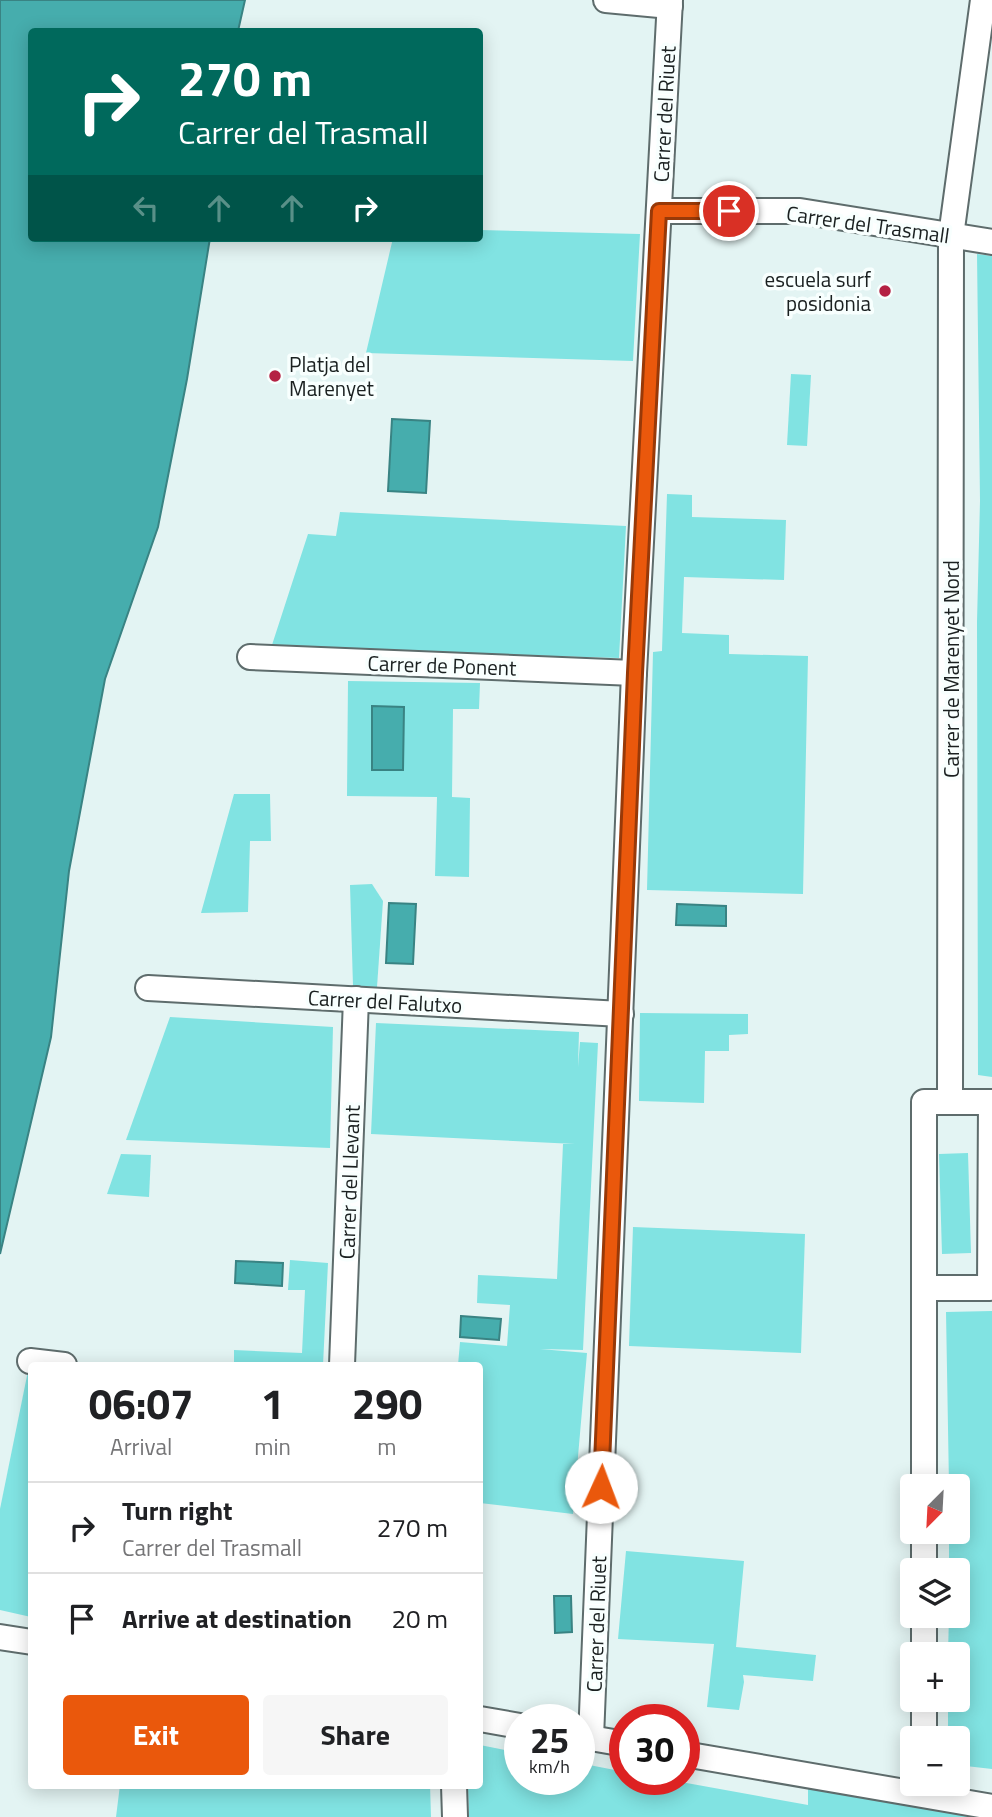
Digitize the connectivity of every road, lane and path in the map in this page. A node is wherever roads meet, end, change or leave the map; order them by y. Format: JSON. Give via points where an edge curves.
{"nodes":[{"id":1,"x":606,"y":0,"type":"edge"},
{"id":2,"x":983,"y":0,"type":"edge"},
{"id":3,"x":670,"y":3,"type":"edge"},
{"id":4,"x":659,"y":211,"type":"junction"},
{"id":5,"x":951,"y":236,"type":"junction"},
{"id":6,"x":992,"y":242,"type":"edge"},
{"id":7,"x":250,"y":657,"type":"dead end"},
{"id":8,"x":635,"y":673,"type":"junction"},
{"id":9,"x":148,"y":988,"type":"dead end"},
{"id":10,"x":356,"y":999,"type":"junction"},
{"id":11,"x":621,"y":1014,"type":"junction"},
{"id":12,"x":950,"y":1102,"type":"junction"},
{"id":13,"x":924,"y":1288,"type":"junction"},
{"id":14,"x":30,"y":1361,"type":"dead end"},
{"id":15,"x":38,"y":1362,"type":"edge"},
{"id":16,"x":342,"y":1362,"type":"edge"},
{"id":17,"x":924,"y":1474,"type":"edge"},
{"id":18,"x":0,"y":1637,"type":"edge"},
{"id":19,"x":28,"y":1641,"type":"edge"},
{"id":20,"x":587,"y":1704,"type":"edge"},
{"id":21,"x":483,"y":1720,"type":"edge"},
{"id":22,"x":504,"y":1723,"type":"edge"},
{"id":23,"x":700,"y":1756,"type":"edge"},
{"id":24,"x":900,"y":1786,"type":"edge"},
{"id":25,"x":454,"y":1789,"type":"edge"},
{"id":26,"x":950,"y":1796,"type":"edge"},
{"id":27,"x":992,"y":1807,"type":"edge"},
{"id":28,"x":455,"y":1817,"type":"edge"}],
"edges":[{"from":1,"to":3,"type":"street"},
{"from":2,"to":5,"type":"street","name":"Carrer de Marenyet Nord"},
{"from":3,"to":4,"type":"street","name":"Carrer del Riuet"},
{"from":4,"to":5,"type":"street","name":"Carrer del Trasmall","via":[[800,211]]},
{"from":4,"to":8,"type":"street","name":"Carrer del Riuet"},
{"from":5,"to":6,"type":"street","name":"Carrer del Trasmall"},
{"from":5,"to":12,"type":"street","name":"Carrer de Marenyet Nord"},
{"from":7,"to":8,"type":"street","name":"Carrer de Ponent"},
{"from":8,"to":11,"type":"street","name":"Carrer del Riuet"},
{"from":9,"to":10,"type":"street","name":"Carrer del Falutxo"},
{"from":10,"to":11,"type":"street","name":"Carrer del Falutxo"},
{"from":10,"to":16,"type":"street","name":"Carrer del Llevant"},
{"from":11,"to":20,"type":"street","name":"Carrer del Riuet"},
{"from":12,"to":13,"type":"street","via":[[924,1102]]},
{"from":12,"to":13,"type":"street","via":[[991,1102],[990,1288]]},
{"from":13,"to":17,"type":"street"},
{"from":14,"to":15,"type":"street"},
{"from":18,"to":19,"type":"street"},
{"from":21,"to":22,"type":"street"},
{"from":23,"to":24,"type":"street"},
{"from":25,"to":28,"type":"street"},
{"from":26,"to":27,"type":"street"}]}
